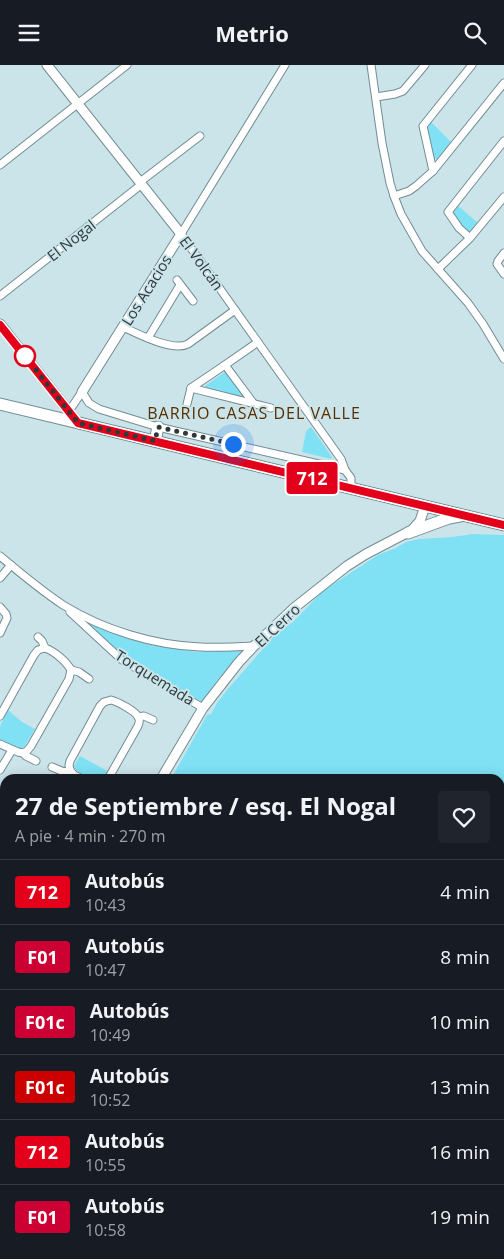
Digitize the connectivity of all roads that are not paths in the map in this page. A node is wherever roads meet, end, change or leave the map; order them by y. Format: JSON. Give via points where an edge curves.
{"nodes":[{"id":1,"x":47,"y":65,"type":"edge"},
{"id":2,"x":127,"y":65,"type":"edge"},
{"id":3,"x":285,"y":65,"type":"edge"},
{"id":4,"x":371,"y":65,"type":"edge"},
{"id":5,"x":415,"y":65,"type":"edge"},
{"id":6,"x":425,"y":65,"type":"edge"},
{"id":7,"x":472,"y":65,"type":"edge"},
{"id":8,"x":417,"y":75,"type":"junction"},
{"id":9,"x":504,"y":83,"type":"edge"},
{"id":10,"x":376,"y":97,"type":"junction"},
{"id":11,"x":78,"y":104,"type":"junction"},
{"id":12,"x":200,"y":136,"type":"dead end"},
{"id":13,"x":504,"y":141,"type":"edge"},
{"id":14,"x":0,"y":165,"type":"edge"},
{"id":15,"x":433,"y":171,"type":"junction"},
{"id":16,"x":141,"y":183,"type":"junction"},
{"id":17,"x":394,"y":196,"type":"junction"},
{"id":18,"x":504,"y":197,"type":"edge"},
{"id":19,"x":181,"y":234,"type":"junction"},
{"id":20,"x":470,"y":238,"type":"junction"},
{"id":21,"x":504,"y":253,"type":"edge"},
{"id":22,"x":438,"y":269,"type":"junction"},
{"id":23,"x":504,"y":273,"type":"edge"},
{"id":24,"x":0,"y":296,"type":"edge"},
{"id":25,"x":193,"y":301,"type":"dead end"},
{"id":26,"x":235,"y":310,"type":"junction"},
{"id":27,"x":0,"y":325,"type":"edge"},
{"id":28,"x":123,"y":327,"type":"junction"},
{"id":29,"x":148,"y":338,"type":"junction"},
{"id":30,"x":258,"y":341,"type":"junction"},
{"id":31,"x":504,"y":358,"type":"edge"},
{"id":32,"x":225,"y":365,"type":"junction"},
{"id":33,"x":191,"y":388,"type":"junction"},
{"id":34,"x":82,"y":392,"type":"junction"},
{"id":35,"x":0,"y":404,"type":"edge"},
{"id":36,"x":187,"y":404,"type":"dead end"},
{"id":37,"x":254,"y":404,"type":"junction"},
{"id":38,"x":271,"y":408,"type":"dead end"},
{"id":39,"x":69,"y":411,"type":"junction"},
{"id":40,"x":78,"y":423,"type":"junction"},
{"id":41,"x":158,"y":427,"type":"junction"},
{"id":42,"x":155,"y":441,"type":"junction"},
{"id":43,"x":344,"y":470,"type":"junction"},
{"id":44,"x":351,"y":487,"type":"junction"},
{"id":45,"x":425,"y":506,"type":"junction"},
{"id":46,"x":465,"y":515,"type":"junction"},
{"id":47,"x":504,"y":525,"type":"edge"},
{"id":48,"x":408,"y":533,"type":"junction"},
{"id":49,"x":0,"y":556,"type":"edge"},
{"id":50,"x":11,"y":565,"type":"junction"},
{"id":51,"x":0,"y":578,"type":"edge"},
{"id":52,"x":63,"y":604,"type":"junction"},
{"id":53,"x":0,"y":609,"type":"edge"},
{"id":54,"x":0,"y":633,"type":"edge"},
{"id":55,"x":38,"y":637,"type":"dead end"},
{"id":56,"x":254,"y":646,"type":"junction"},
{"id":57,"x":45,"y":648,"type":"junction"},
{"id":58,"x":71,"y":671,"type":"junction"},
{"id":59,"x":89,"y":679,"type":"dead end"},
{"id":60,"x":203,"y":708,"type":"junction"},
{"id":61,"x":0,"y":716,"type":"edge"},
{"id":62,"x":138,"y":716,"type":"junction"},
{"id":63,"x":153,"y":720,"type":"dead end"},
{"id":64,"x":1,"y":747,"type":"edge"},
{"id":65,"x":12,"y":750,"type":"junction"},
{"id":66,"x":24,"y":753,"type":"junction"},
{"id":67,"x":36,"y":761,"type":"dead end"},
{"id":68,"x":52,"y":767,"type":"dead end"},
{"id":69,"x":70,"y":770,"type":"junction"},
{"id":70,"x":0,"y":771,"type":"edge"},
{"id":71,"x":73,"y":774,"type":"edge"},
{"id":72,"x":111,"y":774,"type":"edge"},
{"id":73,"x":164,"y":774,"type":"edge"}],
"edges":[{"from":1,"to":11,"type":"street","name":"El Volcán"},
{"from":2,"to":11,"type":"street"},
{"from":3,"to":19,"type":"street","name":"Los Acacios"},
{"from":4,"to":10,"type":"street"},
{"from":5,"to":8,"type":"street"},
{"from":6,"to":8,"type":"street"},
{"from":7,"to":15,"type":"street","via":[[423,126]]},
{"from":8,"to":10,"type":"street","via":[[401,93]]},
{"from":9,"to":15,"type":"street"},
{"from":10,"to":17,"type":"street"},
{"from":11,"to":14,"type":"street"},
{"from":11,"to":16,"type":"street","name":"El Volcán"},
{"from":12,"to":16,"type":"street","name":"El Nogal"},
{"from":13,"to":20,"type":"street","via":[[448,212]]},
{"from":15,"to":17,"type":"street","via":[[409,191]]},
{"from":16,"to":19,"type":"street","name":"El Volcán"},
{"from":16,"to":24,"type":"street","name":"El Nogal"},
{"from":17,"to":22,"type":"street","via":[[422,251]]},
{"from":18,"to":20,"type":"street"},
{"from":19,"to":26,"type":"street","name":"El Volcán"},
{"from":19,"to":28,"type":"street","name":"Los Acacios"},
{"from":20,"to":22,"type":"street"},
{"from":21,"to":23,"type":"street","via":[[497,264]]},
{"from":22,"to":31,"type":"street","via":[[484,324]]},
{"from":25,"to":29,"type":"street","via":[[178,282]]},
{"from":26,"to":29,"type":"street","via":[[185,346]]},
{"from":26,"to":30,"type":"street","name":"El Volcán"},
{"from":27,"to":39,"type":"street"},
{"from":28,"to":29,"type":"street"},
{"from":28,"to":34,"type":"street","name":"Los Acacios"},
{"from":30,"to":32,"type":"street"},
{"from":30,"to":43,"type":"street","name":"El Volcán","via":[[342,459]]},
{"from":32,"to":33,"type":"street"},
{"from":32,"to":37,"type":"street"},
{"from":33,"to":36,"type":"street"},
{"from":33,"to":37,"type":"street"},
{"from":34,"to":39,"type":"street","name":"Los Acacios"},
{"from":34,"to":41,"type":"street","via":[[87,401],[99,409]]},
{"from":35,"to":40,"type":"main road"},
{"from":37,"to":38,"type":"street"},
{"from":39,"to":40,"type":"street"},
{"from":40,"to":42,"type":"main road"},
{"from":41,"to":42,"type":"main road"},
{"from":41,"to":43,"type":"street"},
{"from":42,"to":44,"type":"main road"},
{"from":43,"to":44,"type":"street","name":"El Volcán","via":[[351,478]]},
{"from":44,"to":45,"type":"main road"},
{"from":45,"to":46,"type":"main road"},
{"from":45,"to":48,"type":"street","name":"El Cerro","via":[[420,521]]},
{"from":46,"to":47,"type":"main road"},
{"from":46,"to":48,"type":"main road"},
{"from":48,"to":56,"type":"street","name":"El Cerro","via":[[366,553],[339,572]]},
{"from":49,"to":50,"type":"street"},
{"from":50,"to":51,"type":"street"},
{"from":50,"to":52,"type":"street"},
{"from":52,"to":56,"type":"street","via":[[104,625],[148,640],[201,647]]},
{"from":52,"to":60,"type":"street","name":"Torquemada","via":[[122,660]]},
{"from":53,"to":54,"type":"street","via":[[7,616]]},
{"from":55,"to":57,"type":"street"},
{"from":56,"to":60,"type":"street","name":"El Cerro"},
{"from":57,"to":58,"type":"street","via":[[64,661]]},
{"from":57,"to":61,"type":"street","via":[[34,655]]},
{"from":58,"to":59,"type":"street"},
{"from":58,"to":66,"type":"street","via":[[31,746]]},
{"from":60,"to":73,"type":"street","name":"El Cerro"},
{"from":62,"to":63,"type":"street"},
{"from":62,"to":69,"type":"street","via":[[114,700],[107,700],[100,706],[70,761]]},
{"from":62,"to":72,"type":"street","via":[[138,726]]},
{"from":64,"to":65,"type":"street"},
{"from":65,"to":66,"type":"street"},
{"from":65,"to":70,"type":"street"},
{"from":66,"to":67,"type":"street"},
{"from":68,"to":69,"type":"street","via":[[64,772]]},
{"from":69,"to":71,"type":"street"}]}
